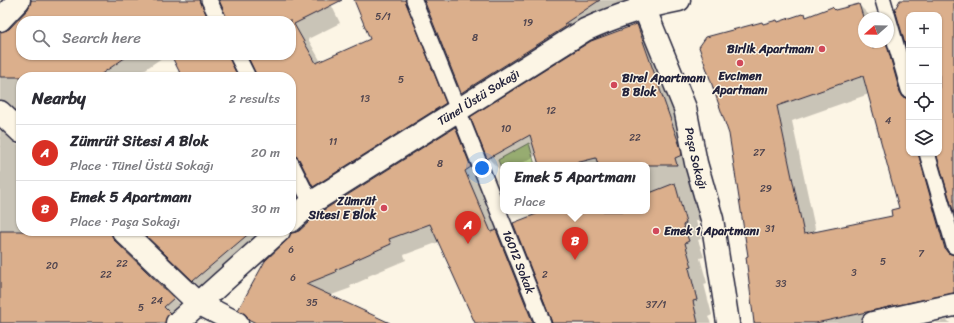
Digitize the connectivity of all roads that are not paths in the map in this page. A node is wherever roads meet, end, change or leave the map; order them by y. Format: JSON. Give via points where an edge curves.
{"nodes":[{"id":1,"x":19,"y":0,"type":"edge"},
{"id":2,"x":209,"y":0,"type":"edge"},
{"id":3,"x":414,"y":0,"type":"edge"},
{"id":4,"x":680,"y":0,"type":"edge"},
{"id":5,"x":883,"y":0,"type":"edge"},
{"id":6,"x":642,"y":4,"type":"edge"},
{"id":7,"x":217,"y":16,"type":"edge"},
{"id":8,"x":0,"y":20,"type":"edge"},
{"id":9,"x":239,"y":60,"type":"edge"},
{"id":10,"x":245,"y":72,"type":"edge"},
{"id":11,"x":907,"y":84,"type":"edge"},
{"id":12,"x":458,"y":111,"type":"junction"},
{"id":13,"x":0,"y":112,"type":"edge"},
{"id":14,"x":16,"y":127,"type":"edge"},
{"id":15,"x":928,"y":156,"type":"edge"},
{"id":16,"x":296,"y":172,"type":"edge"},
{"id":17,"x":311,"y":203,"type":"junction"},
{"id":18,"x":296,"y":216,"type":"edge"},
{"id":19,"x":128,"y":236,"type":"edge"},
{"id":20,"x":273,"y":236,"type":"edge"},
{"id":21,"x":954,"y":246,"type":"edge"},
{"id":22,"x":198,"y":303,"type":"junction"},
{"id":23,"x":954,"y":305,"type":"edge"},
{"id":24,"x":177,"y":323,"type":"edge"},
{"id":25,"x":237,"y":323,"type":"edge"},
{"id":26,"x":543,"y":323,"type":"edge"},
{"id":27,"x":728,"y":323,"type":"edge"},
{"id":28,"x":872,"y":323,"type":"edge"}],
"edges":[{"from":1,"to":8,"type":"street"},
{"from":2,"to":7,"type":"lane"},
{"from":3,"to":12,"type":"lane","name":"16012 Sokak"},
{"from":4,"to":6,"type":"street","name":"Tünel Üstü Sokağı"},
{"from":5,"to":11,"type":"lane"},
{"from":6,"to":12,"type":"street","name":"Tünel Üstü Sokağı","via":[[585,30]]},
{"from":6,"to":27,"type":"street","name":"Paşa Sokağı","via":[[685,108],[696,163],[712,218]]},
{"from":9,"to":10,"type":"lane"},
{"from":12,"to":17,"type":"street","name":"Tünel Üstü Sokağı"},
{"from":12,"to":26,"type":"lane","name":"16012 Sokak"},
{"from":13,"to":14,"type":"street"},
{"from":15,"to":21,"type":"lane"},
{"from":16,"to":17,"type":"lane"},
{"from":17,"to":18,"type":"street","name":"Tünel Üstü Sokağı"},
{"from":19,"to":22,"type":"street"},
{"from":20,"to":22,"type":"street"},
{"from":22,"to":24,"type":"street"},
{"from":22,"to":25,"type":"street"},
{"from":23,"to":28,"type":"street"}]}
